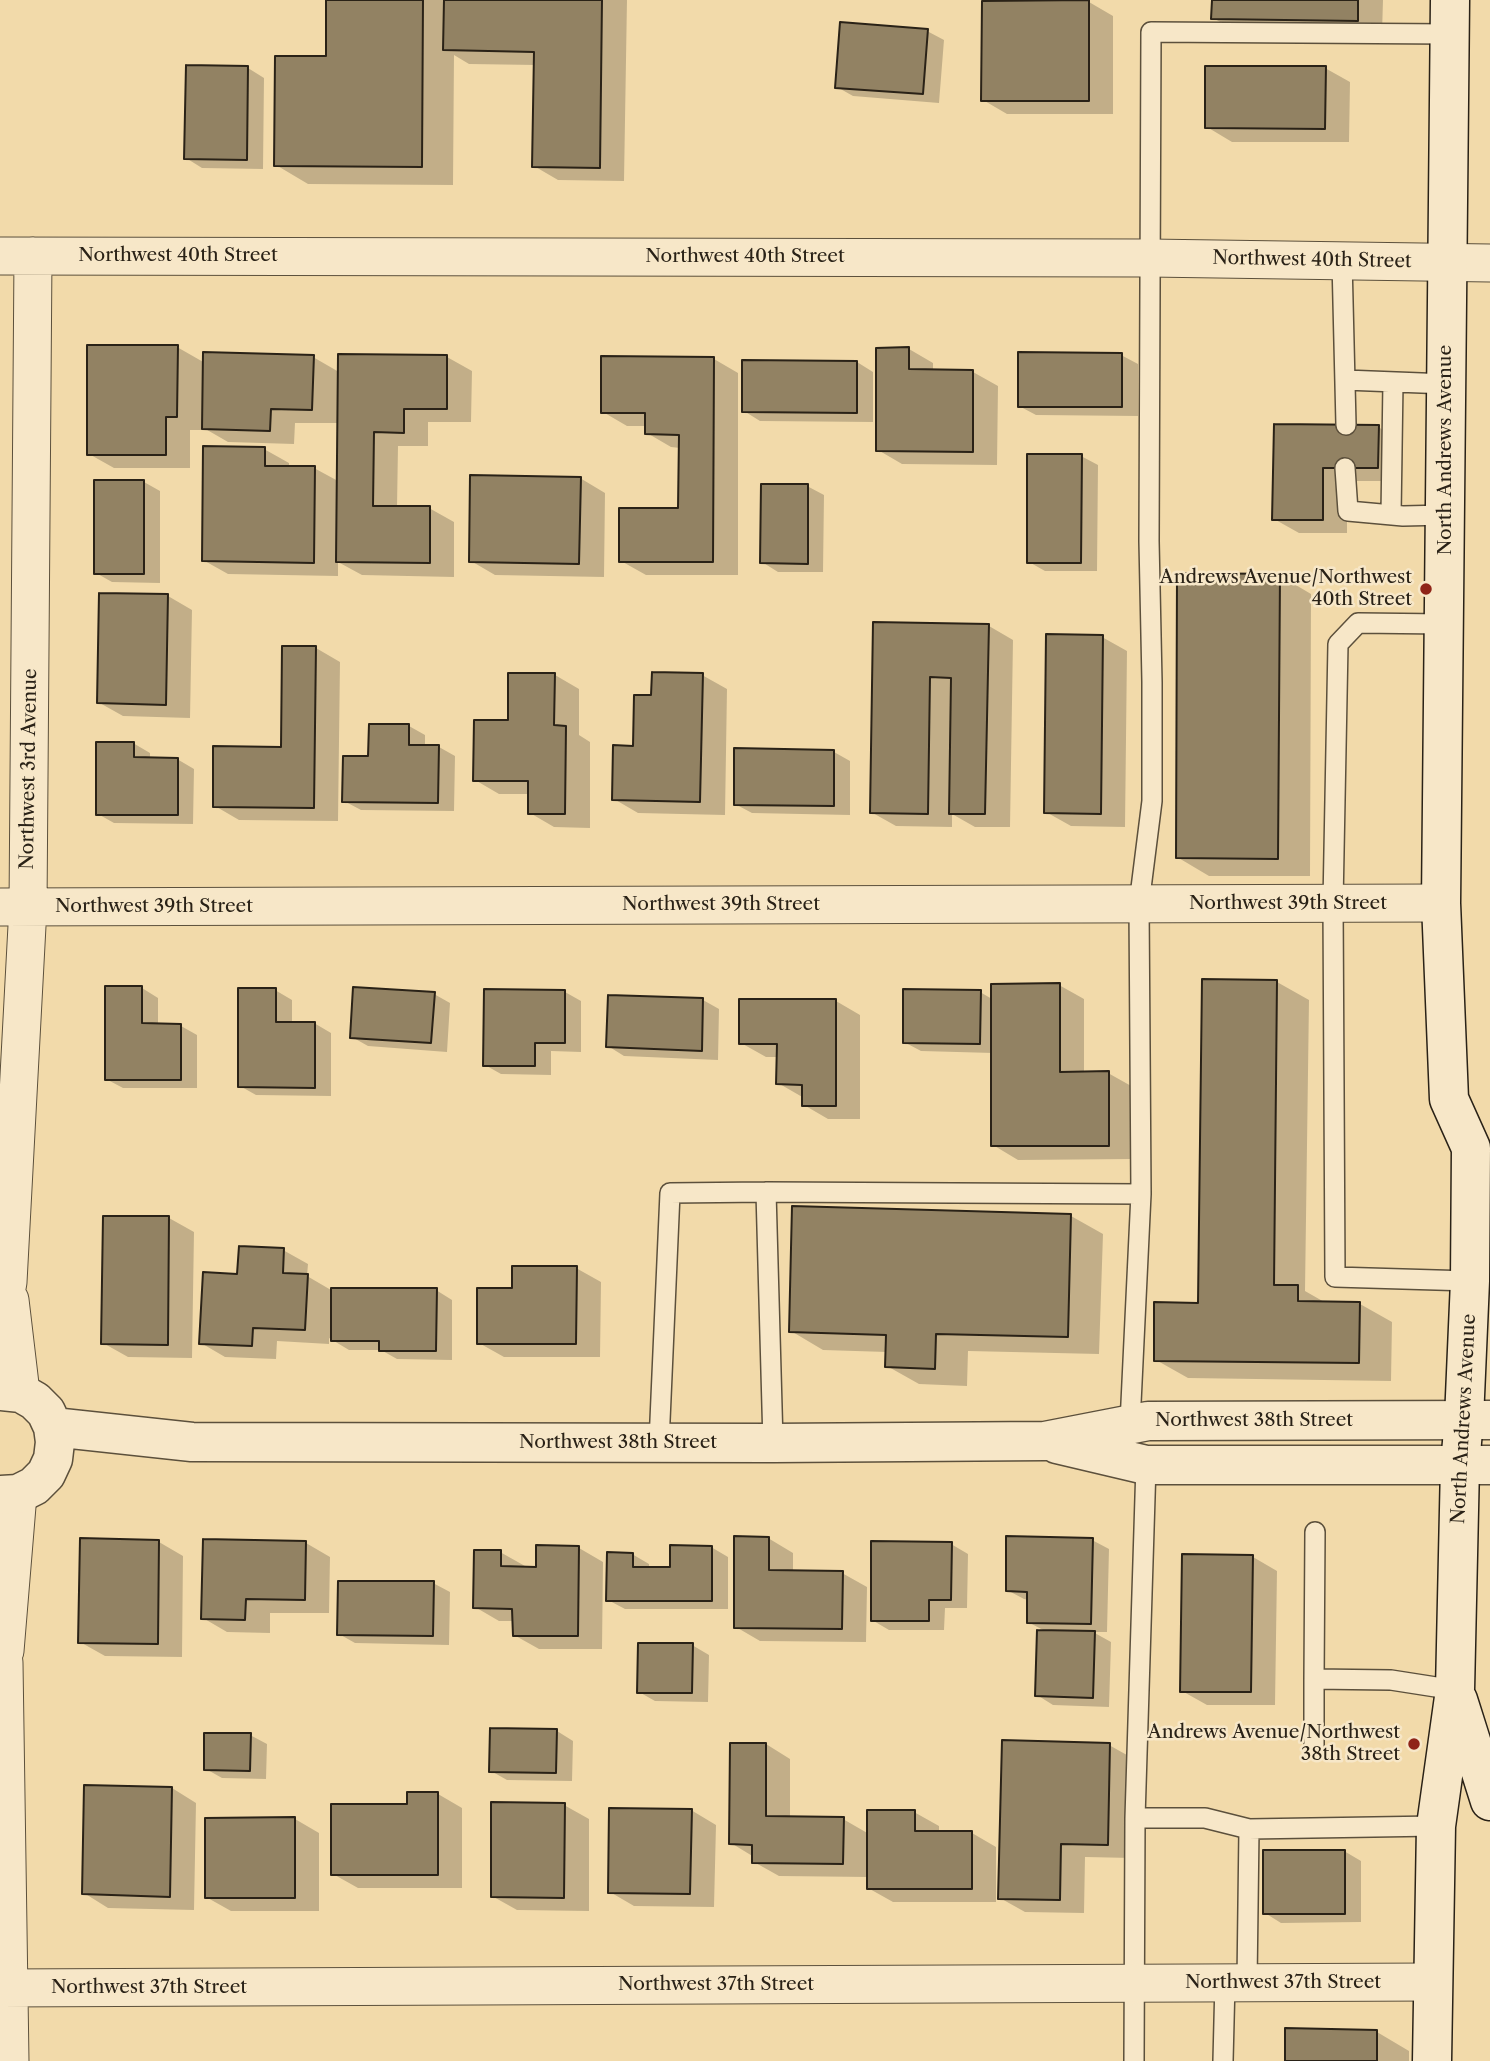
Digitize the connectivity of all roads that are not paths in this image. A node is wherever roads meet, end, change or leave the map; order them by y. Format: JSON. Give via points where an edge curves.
{"nodes":[{"id":1,"x":1450,"y":17,"type":"edge"},
{"id":2,"x":17,"y":256,"type":"edge"},
{"id":3,"x":1149,"y":258,"type":"junction"},
{"id":4,"x":1342,"y":261,"type":"junction"},
{"id":5,"x":1448,"y":262,"type":"junction"},
{"id":6,"x":1490,"y":263,"type":"edge"},
{"id":7,"x":1345,"y":380,"type":"junction"},
{"id":8,"x":1393,"y":383,"type":"junction"},
{"id":9,"x":1447,"y":384,"type":"junction"},
{"id":10,"x":1346,"y":425,"type":"dead end"},
{"id":11,"x":1345,"y":468,"type":"dead end"},
{"id":12,"x":1391,"y":515,"type":"junction"},
{"id":13,"x":1446,"y":515,"type":"junction"},
{"id":14,"x":1445,"y":624,"type":"junction"},
{"id":15,"x":1441,"y":903,"type":"junction"},
{"id":16,"x":1139,"y":904,"type":"junction"},
{"id":17,"x":1333,"y":904,"type":"junction"},
{"id":18,"x":14,"y":907,"type":"edge"},
{"id":19,"x":1480,"y":1134,"type":"edge"},
{"id":20,"x":766,"y":1192,"type":"junction"},
{"id":21,"x":1141,"y":1194,"type":"junction"},
{"id":22,"x":1470,"y":1281,"type":"junction"},
{"id":23,"x":8,"y":1282,"type":"junction"},
{"id":24,"x":0,"y":1329,"type":"edge"},
{"id":25,"x":10,"y":1392,"type":"edge"},
{"id":26,"x":1477,"y":1419,"type":"edge"},
{"id":27,"x":1130,"y":1424,"type":"junction"},
{"id":28,"x":1045,"y":1441,"type":"junction"},
{"id":29,"x":53,"y":1443,"type":"junction"},
{"id":30,"x":659,"y":1443,"type":"junction"},
{"id":31,"x":773,"y":1443,"type":"junction"},
{"id":32,"x":1146,"y":1465,"type":"junction"},
{"id":33,"x":1475,"y":1465,"type":"edge"},
{"id":34,"x":9,"y":1494,"type":"edge"},
{"id":35,"x":1315,"y":1532,"type":"dead end"},
{"id":36,"x":0,"y":1626,"type":"edge"},
{"id":37,"x":4,"y":1663,"type":"junction"},
{"id":38,"x":1314,"y":1679,"type":"junction"},
{"id":39,"x":1455,"y":1690,"type":"junction"},
{"id":40,"x":1314,"y":1746,"type":"dead end"},
{"id":41,"x":1490,"y":1801,"type":"edge"},
{"id":42,"x":1135,"y":1818,"type":"junction"},
{"id":43,"x":1436,"y":1826,"type":"junction"},
{"id":44,"x":1249,"y":1829,"type":"junction"},
{"id":45,"x":1236,"y":1982,"type":"junction"},
{"id":46,"x":1433,"y":1982,"type":"junction"},
{"id":47,"x":1135,"y":1983,"type":"junction"},
{"id":48,"x":5,"y":1988,"type":"edge"},
{"id":49,"x":10,"y":2061,"type":"edge"},
{"id":50,"x":1134,"y":2061,"type":"edge"},
{"id":51,"x":1223,"y":2061,"type":"edge"},
{"id":52,"x":1432,"y":2061,"type":"edge"}],
"edges":[{"from":1,"to":3,"type":"lane","via":[[1151,32]]},
{"from":1,"to":5,"type":"main road","name":"North Andrews Avenue"},
{"from":2,"to":3,"type":"street","name":"Northwest 40th Street"},
{"from":2,"to":18,"type":"street","name":"Northwest 3rd Avenue"},
{"from":3,"to":4,"type":"street","name":"Northwest 40th Street"},
{"from":3,"to":16,"type":"lane","via":[[1152,801]]},
{"from":4,"to":5,"type":"street","name":"Northwest 40th Street"},
{"from":4,"to":7,"type":"lane"},
{"from":5,"to":6,"type":"street","name":"Northwest 40th Street"},
{"from":5,"to":9,"type":"main road","name":"North Andrews Avenue"},
{"from":7,"to":8,"type":"lane"},
{"from":7,"to":10,"type":"lane"},
{"from":8,"to":9,"type":"lane"},
{"from":8,"to":12,"type":"lane"},
{"from":9,"to":13,"type":"main road","name":"North Andrews Avenue"},
{"from":11,"to":12,"type":"lane","via":[[1348,511]]},
{"from":12,"to":13,"type":"lane"},
{"from":13,"to":14,"type":"main road","name":"North Andrews Avenue"},
{"from":14,"to":15,"type":"main road","name":"North Andrews Avenue"},
{"from":14,"to":17,"type":"lane","via":[[1358,623],[1338,644]]},
{"from":15,"to":17,"type":"street","name":"Northwest 39th Street"},
{"from":15,"to":19,"type":"main road","name":"North Andrews Avenue","via":[[1449,1100]]},
{"from":16,"to":17,"type":"street","name":"Northwest 39th Street"},
{"from":16,"to":18,"type":"street","name":"Northwest 39th Street"},
{"from":16,"to":21,"type":"lane"},
{"from":17,"to":22,"type":"lane","via":[[1335,1277]]},
{"from":18,"to":23,"type":"street","name":"Northwest 3rd Avenue"},
{"from":19,"to":22,"type":"main road","name":"North Andrews Avenue"},
{"from":20,"to":21,"type":"lane"},
{"from":20,"to":30,"type":"lane","via":[[670,1194]]},
{"from":20,"to":31,"type":"lane"},
{"from":21,"to":27,"type":"lane"},
{"from":22,"to":26,"type":"main road","name":"North Andrews Avenue"},
{"from":23,"to":24,"type":"street","name":"Northwest 3rd Avenue"},
{"from":23,"to":25,"type":"street","name":"Northwest 3rd Avenue"},
{"from":25,"to":29,"type":"main road","via":[[35,1401],[46,1412]]},
{"from":26,"to":27,"type":"main road","name":"Northwest 38th Street"},
{"from":26,"to":33,"type":"main road","name":"North Andrews Avenue"},
{"from":27,"to":28,"type":"main road","name":"Northwest 38th Street"},
{"from":28,"to":31,"type":"main road","name":"Northwest 38th Street"},
{"from":28,"to":32,"type":"main road","name":"Northwest 38th Street"},
{"from":29,"to":30,"type":"main road","name":"Northwest 38th Street"},
{"from":29,"to":34,"type":"main road","via":[[46,1474],[34,1486]]},
{"from":30,"to":31,"type":"main road","name":"Northwest 38th Street"},
{"from":32,"to":33,"type":"main road","name":"Northwest 38th Street"},
{"from":32,"to":42,"type":"lane"},
{"from":33,"to":39,"type":"main road","name":"North Andrews Avenue"},
{"from":34,"to":37,"type":"street"},
{"from":35,"to":38,"type":"lane"},
{"from":36,"to":37,"type":"street"},
{"from":37,"to":48,"type":"street"},
{"from":38,"to":39,"type":"lane","via":[[1391,1680]]},
{"from":38,"to":40,"type":"lane"},
{"from":39,"to":41,"type":"main road","name":"North Andrews Avenue"},
{"from":39,"to":43,"type":"main road","name":"North Andrews Avenue"},
{"from":42,"to":44,"type":"lane","via":[[1205,1818]]},
{"from":42,"to":47,"type":"lane"},
{"from":43,"to":44,"type":"lane"},
{"from":43,"to":46,"type":"main road","name":"North Andrews Avenue"},
{"from":44,"to":45,"type":"lane"},
{"from":45,"to":46,"type":"street","name":"Northwest 37th Street"},
{"from":45,"to":47,"type":"street","name":"Northwest 37th Street"},
{"from":45,"to":51,"type":"lane"},
{"from":46,"to":52,"type":"main road","name":"North Andrews Avenue"},
{"from":47,"to":48,"type":"street","name":"Northwest 37th Street"},
{"from":47,"to":50,"type":"lane"},
{"from":48,"to":49,"type":"street"}]}
